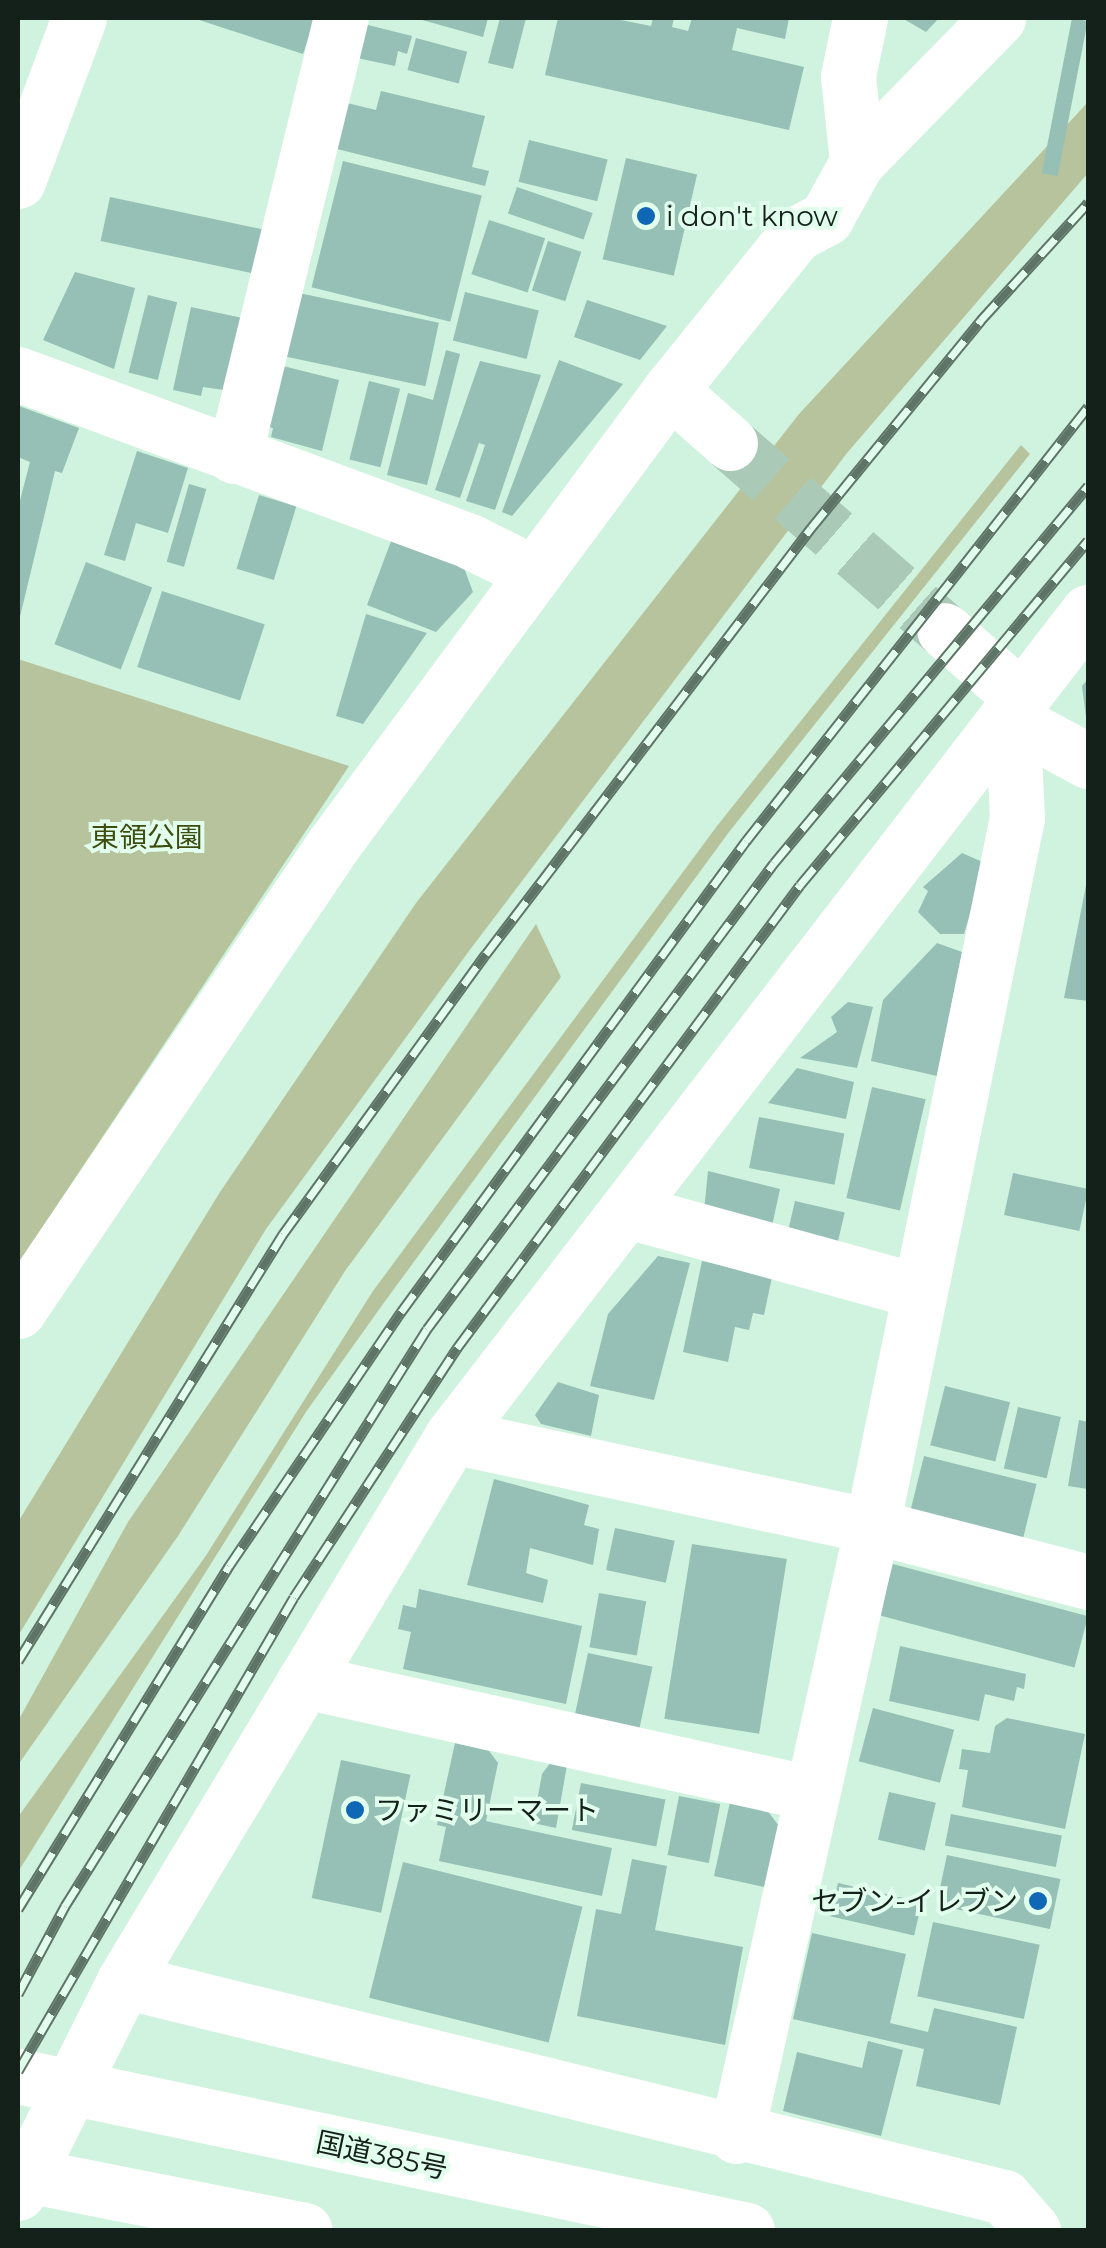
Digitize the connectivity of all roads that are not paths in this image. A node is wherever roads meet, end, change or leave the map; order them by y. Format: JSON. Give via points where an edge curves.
{"nodes":[{"id":1,"x":80,"y":18,"type":"edge"},
{"id":2,"x":340,"y":18,"type":"edge"},
{"id":3,"x":860,"y":18,"type":"edge"},
{"id":4,"x":998,"y":18,"type":"edge"},
{"id":5,"x":857,"y":162,"type":"junction"},
{"id":6,"x":18,"y":181,"type":"edge"},
{"id":7,"x":18,"y":374,"type":"edge"},
{"id":8,"x":670,"y":390,"type":"junction"},
{"id":9,"x":730,"y":443,"type":"tunnel mouth"},
{"id":10,"x":234,"y":456,"type":"junction"},
{"id":11,"x":532,"y":572,"type":"junction"},
{"id":12,"x":1088,"y":612,"type":"edge"},
{"id":13,"x":944,"y":630,"type":"tunnel mouth"},
{"id":14,"x":1010,"y":719,"type":"junction"},
{"id":15,"x":1088,"y":761,"type":"edge"},
{"id":16,"x":628,"y":1211,"type":"junction"},
{"id":17,"x":919,"y":1292,"type":"junction"},
{"id":18,"x":18,"y":1310,"type":"edge"},
{"id":19,"x":452,"y":1436,"type":"junction"},
{"id":20,"x":872,"y":1526,"type":"junction"},
{"id":21,"x":1088,"y":1582,"type":"edge"},
{"id":22,"x":304,"y":1681,"type":"junction"},
{"id":23,"x":810,"y":1793,"type":"junction"},
{"id":24,"x":118,"y":1992,"type":"junction"},
{"id":25,"x":18,"y":2076,"type":"edge"},
{"id":26,"x":736,"y":2136,"type":"junction"},
{"id":27,"x":28,"y":2172,"type":"edge"},
{"id":28,"x":283,"y":2229,"type":"edge"},
{"id":29,"x":747,"y":2230,"type":"edge"},
{"id":30,"x":1032,"y":2230,"type":"edge"}],
"edges":[{"from":1,"to":6,"type":"main road"},
{"from":2,"to":10,"type":"main road"},
{"from":3,"to":5,"type":"main road","via":[[848,76]]},
{"from":4,"to":5,"type":"main road"},
{"from":5,"to":8,"type":"main road","via":[[826,218],[796,234]]},
{"from":7,"to":10,"type":"main road"},
{"from":8,"to":9,"type":"main road"},
{"from":8,"to":11,"type":"main road"},
{"from":10,"to":11,"type":"main road","via":[[471,542]]},
{"from":11,"to":18,"type":"main road","via":[[177,1067]]},
{"from":12,"to":14,"type":"main road"},
{"from":13,"to":14,"type":"main road","via":[[1011,690]]},
{"from":14,"to":15,"type":"main road"},
{"from":14,"to":16,"type":"main road"},
{"from":14,"to":17,"type":"main road","via":[[1018,818]]},
{"from":16,"to":17,"type":"main road"},
{"from":16,"to":19,"type":"main road"},
{"from":17,"to":20,"type":"main road"},
{"from":19,"to":20,"type":"main road"},
{"from":19,"to":22,"type":"main road"},
{"from":20,"to":21,"type":"main road"},
{"from":20,"to":23,"type":"main road"},
{"from":22,"to":23,"type":"main road"},
{"from":22,"to":24,"type":"main road"},
{"from":23,"to":26,"type":"main road"},
{"from":24,"to":26,"type":"main road"},
{"from":24,"to":27,"type":"main road"},
{"from":25,"to":29,"type":"main road","name":"国道385号"},
{"from":26,"to":30,"type":"main road","via":[[1004,2197]]},
{"from":27,"to":28,"type":"main road"}]}
